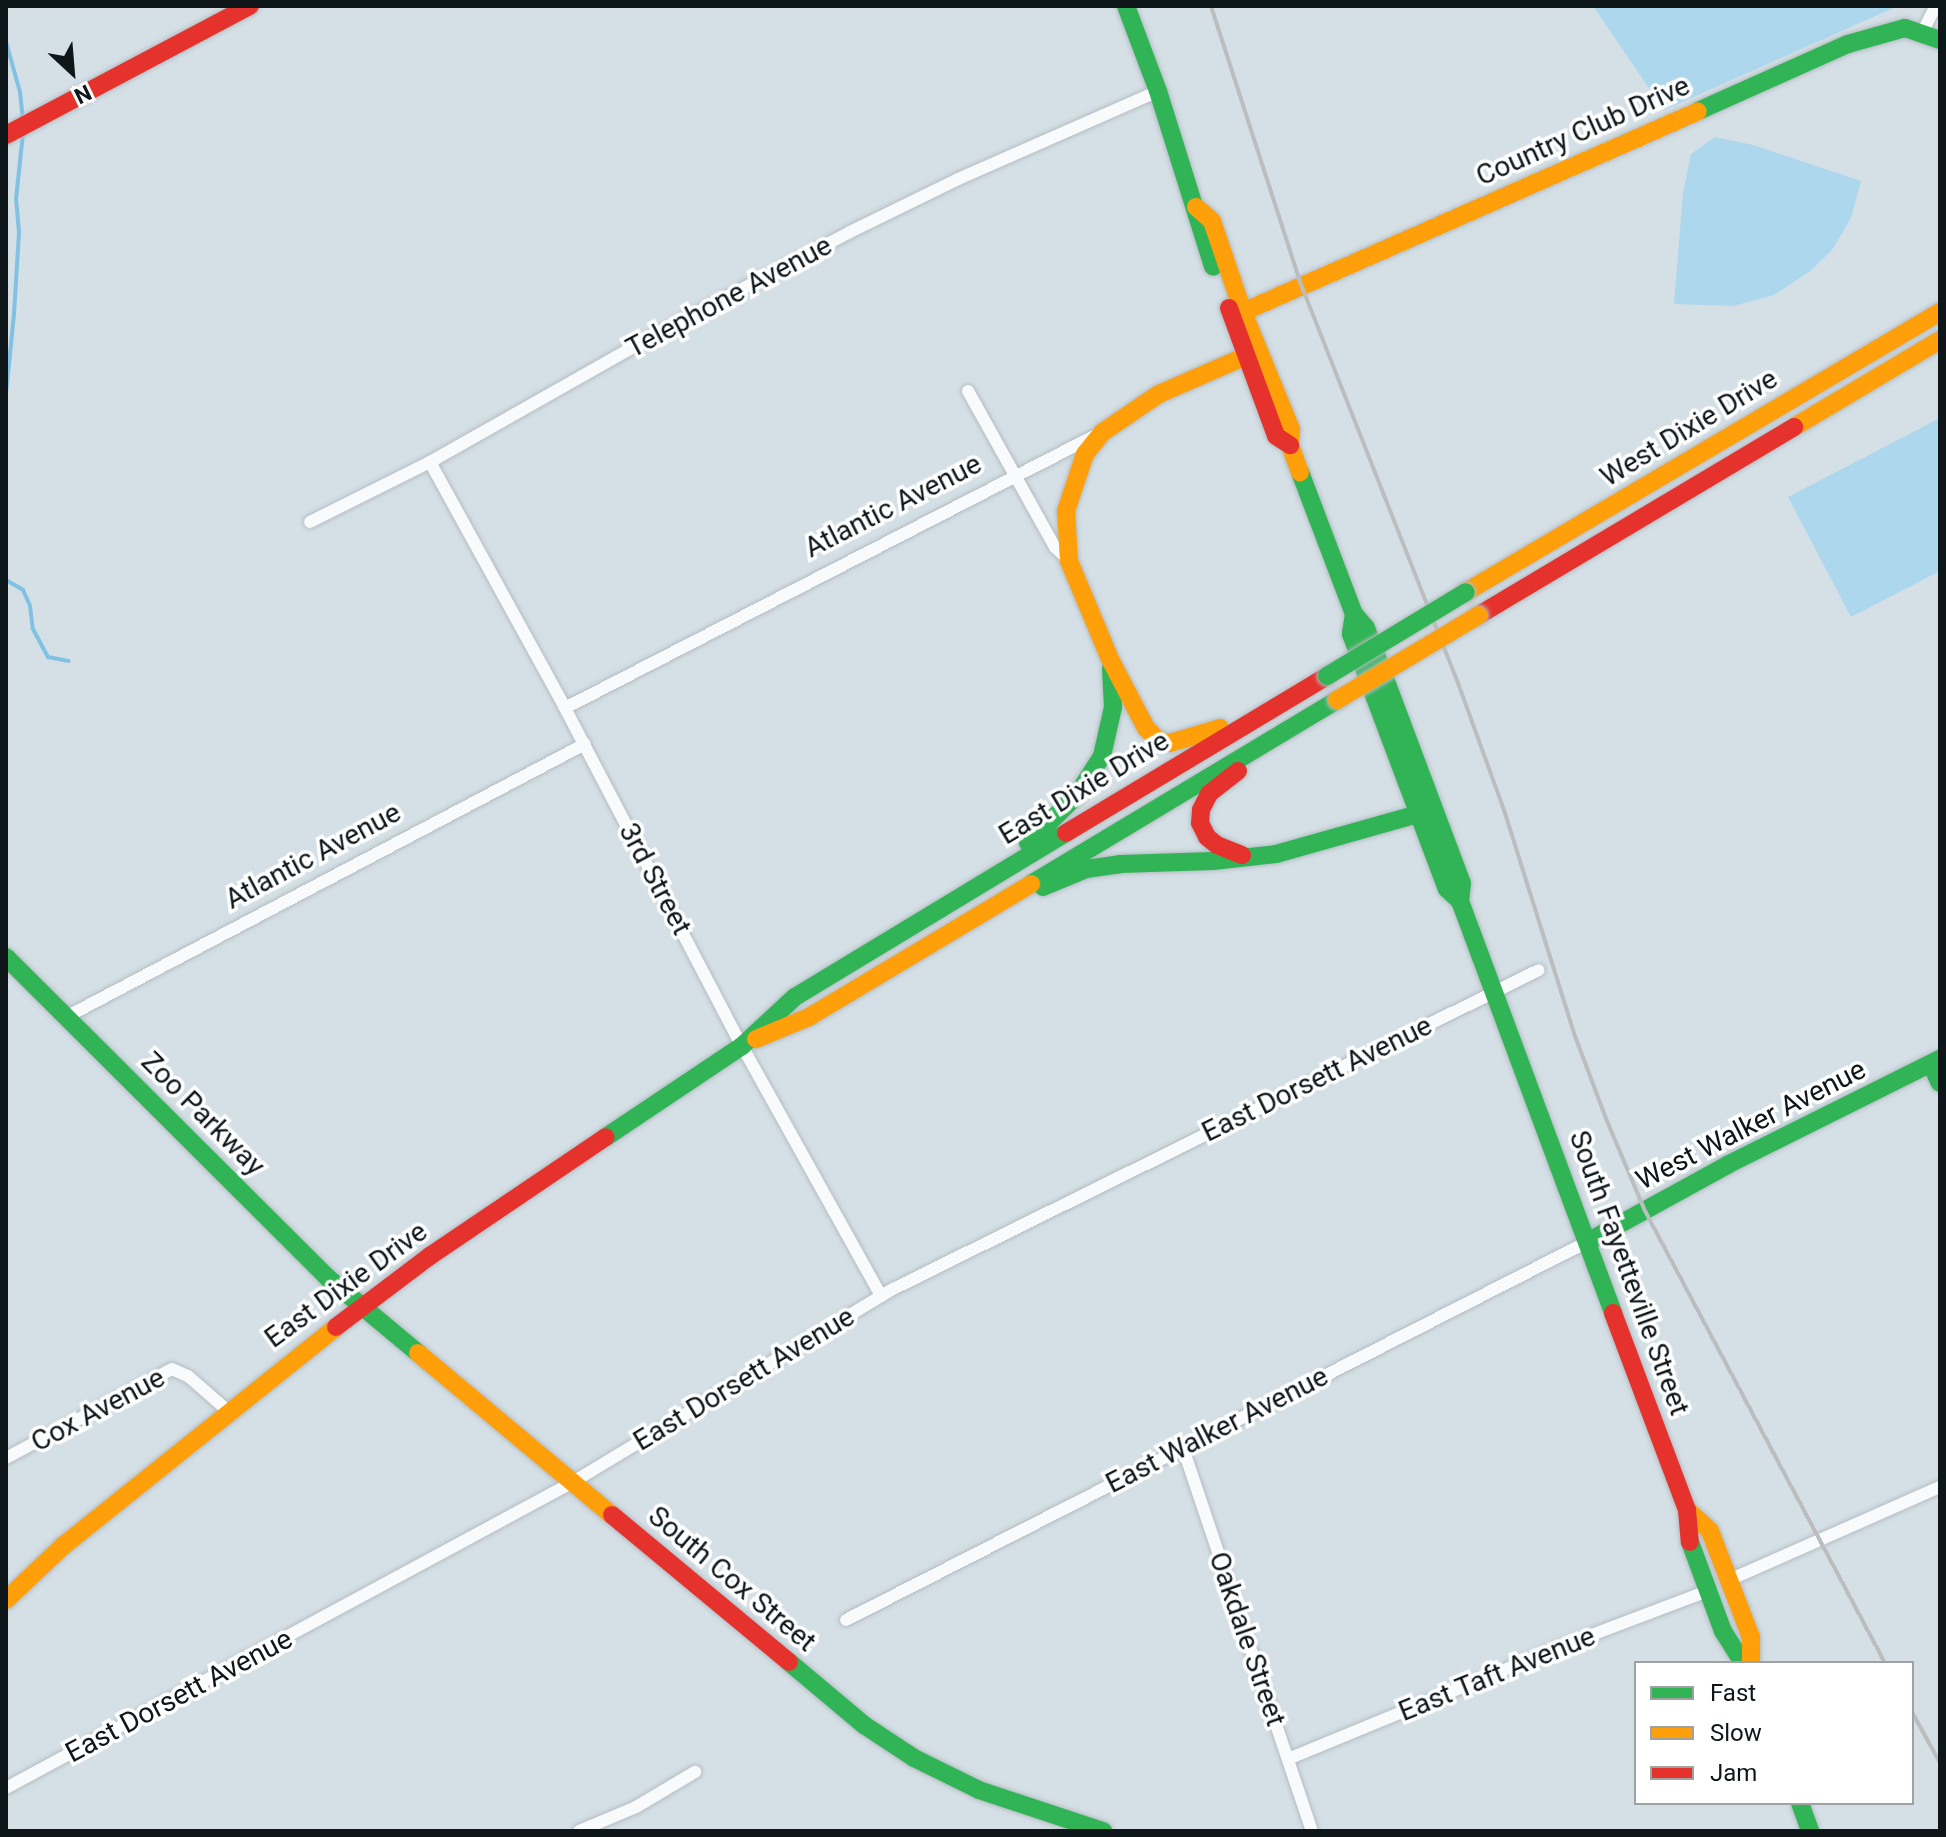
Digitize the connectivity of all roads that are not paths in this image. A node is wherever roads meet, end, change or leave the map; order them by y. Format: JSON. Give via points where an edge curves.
{"nodes":[{"id":1,"x":250,"y":6,"type":"edge"},
{"id":2,"x":1126,"y":6,"type":"edge"},
{"id":3,"x":1936,"y":6,"type":"edge"},
{"id":4,"x":1932,"y":36,"type":"edge"},
{"id":5,"x":1158,"y":91,"type":"junction"},
{"id":6,"x":6,"y":135,"type":"edge"},
{"id":7,"x":1196,"y":207,"type":"junction"},
{"id":8,"x":1243,"y":312,"type":"junction"},
{"id":9,"x":1940,"y":312,"type":"edge"},
{"id":10,"x":1940,"y":340,"type":"edge"},
{"id":11,"x":1246,"y":356,"type":"junction"},
{"id":12,"x":968,"y":391,"type":"dead end"},
{"id":13,"x":1103,"y":432,"type":"junction"},
{"id":14,"x":1290,"y":445,"type":"junction"},
{"id":15,"x":430,"y":462,"type":"junction"},
{"id":16,"x":1016,"y":473,"type":"junction"},
{"id":17,"x":310,"y":522,"type":"dead end"},
{"id":18,"x":1069,"y":561,"type":"junction"},
{"id":19,"x":1466,"y":592,"type":"joint"},
{"id":20,"x":1354,"y":614,"type":"junction"},
{"id":21,"x":1479,"y":615,"type":"joint"},
{"id":22,"x":1110,"y":659,"type":"junction"},
{"id":23,"x":565,"y":708,"type":"junction"},
{"id":24,"x":1269,"y":710,"type":"junction"},
{"id":25,"x":1264,"y":741,"type":"junction"},
{"id":26,"x":585,"y":744,"type":"junction"},
{"id":27,"x":1418,"y":814,"type":"junction"},
{"id":28,"x":1249,"y":857,"type":"junction"},
{"id":29,"x":986,"y":880,"type":"junction"},
{"id":30,"x":1011,"y":894,"type":"junction"},
{"id":31,"x":1460,"y":901,"type":"junction"},
{"id":32,"x":6,"y":957,"type":"edge"},
{"id":33,"x":1539,"y":970,"type":"dead end"},
{"id":34,"x":1493,"y":992,"type":"junction"},
{"id":35,"x":68,"y":1016,"type":"junction"},
{"id":36,"x":742,"y":1046,"type":"junction"},
{"id":37,"x":1936,"y":1062,"type":"edge"},
{"id":38,"x":1940,"y":1083,"type":"edge"},
{"id":39,"x":1589,"y":1241,"type":"junction"},
{"id":40,"x":881,"y":1296,"type":"junction"},
{"id":41,"x":364,"y":1306,"type":"junction"},
{"id":42,"x":227,"y":1410,"type":"junction"},
{"id":43,"x":1183,"y":1448,"type":"junction"},
{"id":44,"x":6,"y":1458,"type":"edge"},
{"id":45,"x":573,"y":1482,"type":"junction"},
{"id":46,"x":1940,"y":1487,"type":"edge"},
{"id":47,"x":1687,"y":1510,"type":"junction"},
{"id":48,"x":1689,"y":1530,"type":"junction"},
{"id":49,"x":1729,"y":1580,"type":"junction"},
{"id":50,"x":1707,"y":1591,"type":"junction"},
{"id":51,"x":6,"y":1600,"type":"edge"},
{"id":52,"x":846,"y":1620,"type":"dead end"},
{"id":53,"x":1748,"y":1660,"type":"edge"},
{"id":54,"x":1288,"y":1759,"type":"junction"},
{"id":55,"x":695,"y":1772,"type":"dead end"},
{"id":56,"x":6,"y":1788,"type":"edge"},
{"id":57,"x":1801,"y":1805,"type":"edge"},
{"id":58,"x":579,"y":1831,"type":"edge"},
{"id":59,"x":1103,"y":1831,"type":"edge"},
{"id":60,"x":1312,"y":1831,"type":"edge"},
{"id":61,"x":1810,"y":1831,"type":"edge"}],
"edges":[{"from":1,"to":6,"type":"main road"},
{"from":2,"to":5,"type":"main road","name":"South Fayetteville Street"},
{"from":3,"to":4,"type":"street","name":"Country Club Drive"},
{"from":4,"to":8,"type":"main road","name":"Country Club Drive","via":[[1887,31],[1848,44]]},
{"from":5,"to":7,"type":"main road","name":"South Fayetteville Street"},
{"from":5,"to":15,"type":"street","name":"Telephone Avenue","via":[[850,232]]},
{"from":7,"to":8,"type":"main road","name":"South Fayetteville Street","via":[[1212,221]]},
{"from":7,"to":11,"type":"main road","name":"South Fayetteville Street","via":[[1198,226]]},
{"from":8,"to":14,"type":"main road","name":"South Fayetteville Street","via":[[1291,429]]},
{"from":9,"to":19,"type":"main road","name":"West Dixie Drive"},
{"from":10,"to":21,"type":"main road","name":"West Dixie Drive"},
{"from":11,"to":13,"type":"main road","name":"Atlantic Avenue","via":[[1159,394]]},
{"from":11,"to":14,"type":"main road","name":"South Fayetteville Street","via":[[1276,436]]},
{"from":12,"to":16,"type":"street"},
{"from":13,"to":16,"type":"street","name":"Atlantic Avenue"},
{"from":13,"to":18,"type":"main road","via":[[1085,454],[1070,490]]},
{"from":14,"to":20,"type":"main road","name":"South Fayetteville Street"},
{"from":15,"to":17,"type":"street","name":"Telephone Avenue"},
{"from":15,"to":23,"type":"street","name":"3rd Street"},
{"from":16,"to":18,"type":"street","via":[[1055,547]]},
{"from":16,"to":23,"type":"street","name":"Atlantic Avenue"},
{"from":18,"to":22,"type":"main road"},
{"from":19,"to":24,"type":"main road","name":"East Dixie Drive","bridge":true},
{"from":20,"to":27,"type":"main road","name":"South Fayetteville Street","via":[[1351,634]]},
{"from":20,"to":31,"type":"main road","name":"South Fayetteville Street","via":[[1366,628],[1457,869]]},
{"from":21,"to":25,"type":"main road","name":"East Dixie Drive","bridge":true},
{"from":22,"to":24,"type":"main road","via":[[1146,728],[1159,741],[1184,742]]},
{"from":22,"to":29,"type":"main road","via":[[1113,707],[1102,756],[1077,795]]},
{"from":23,"to":26,"type":"street","name":"3rd Street"},
{"from":24,"to":29,"type":"main road","name":"East Dixie Drive"},
{"from":25,"to":28,"type":"main road","via":[[1240,770],[1209,794],[1201,810],[1207,837]]},
{"from":25,"to":30,"type":"main road","name":"East Dixie Drive"},
{"from":26,"to":35,"type":"street","name":"Atlantic Avenue"},
{"from":26,"to":36,"type":"street","name":"3rd Street"},
{"from":27,"to":28,"type":"main road","via":[[1306,847]]},
{"from":27,"to":31,"type":"main road","name":"South Fayetteville Street","via":[[1447,889]]},
{"from":28,"to":30,"type":"main road","via":[[1086,869]]},
{"from":29,"to":36,"type":"main road","name":"East Dixie Drive","via":[[795,997]]},
{"from":30,"to":36,"type":"main road","name":"East Dixie Drive","via":[[809,1017]]},
{"from":31,"to":34,"type":"main road","name":"South Fayetteville Street"},
{"from":32,"to":35,"type":"main road","name":"Zoo Parkway"},
{"from":33,"to":34,"type":"street","name":"East Dorsett Avenue"},
{"from":34,"to":39,"type":"main road","name":"South Fayetteville Street"},
{"from":34,"to":40,"type":"street","name":"East Dorsett Avenue"},
{"from":35,"to":41,"type":"main road","name":"Zoo Parkway","via":[[286,1237]]},
{"from":36,"to":40,"type":"street","name":"3rd Street"},
{"from":36,"to":41,"type":"main road","name":"East Dixie Drive"},
{"from":37,"to":38,"type":"main road"},
{"from":37,"to":39,"type":"main road","name":"West Walker Avenue","via":[[1727,1165]]},
{"from":39,"to":43,"type":"street","name":"East Walker Avenue"},
{"from":39,"to":47,"type":"main road","name":"South Fayetteville Street"},
{"from":40,"to":45,"type":"street","name":"East Dorsett Avenue"},
{"from":41,"to":42,"type":"main road","name":"East Dixie Drive"},
{"from":41,"to":45,"type":"main road","name":"South Cox Street"},
{"from":42,"to":44,"type":"street","name":"Cox Avenue","via":[[172,1369]]},
{"from":42,"to":51,"type":"main road","name":"East Dixie Drive"},
{"from":43,"to":52,"type":"street","name":"East Walker Avenue"},
{"from":43,"to":54,"type":"street","name":"Oakdale Street"},
{"from":45,"to":56,"type":"street","name":"East Dorsett Avenue"},
{"from":45,"to":59,"type":"main road","name":"South Cox Street","via":[[893,1746],[979,1790]]},
{"from":46,"to":49,"type":"street"},
{"from":47,"to":48,"type":"main road","name":"South Fayetteville Street"},
{"from":47,"to":49,"type":"main road","via":[[1710,1531]]},
{"from":48,"to":49,"type":"main road","via":[[1717,1579]]},
{"from":48,"to":50,"type":"main road","name":"South Fayetteville Street"},
{"from":49,"to":53,"type":"main road","via":[[1751,1637]]},
{"from":50,"to":53,"type":"main road","name":"South Fayetteville Street","via":[[1723,1631]]},
{"from":50,"to":54,"type":"street","name":"East Taft Avenue"},
{"from":54,"to":60,"type":"street","name":"Oakdale Street"},
{"from":55,"to":58,"type":"street","via":[[636,1807]]},
{"from":57,"to":61,"type":"main road"}]}
